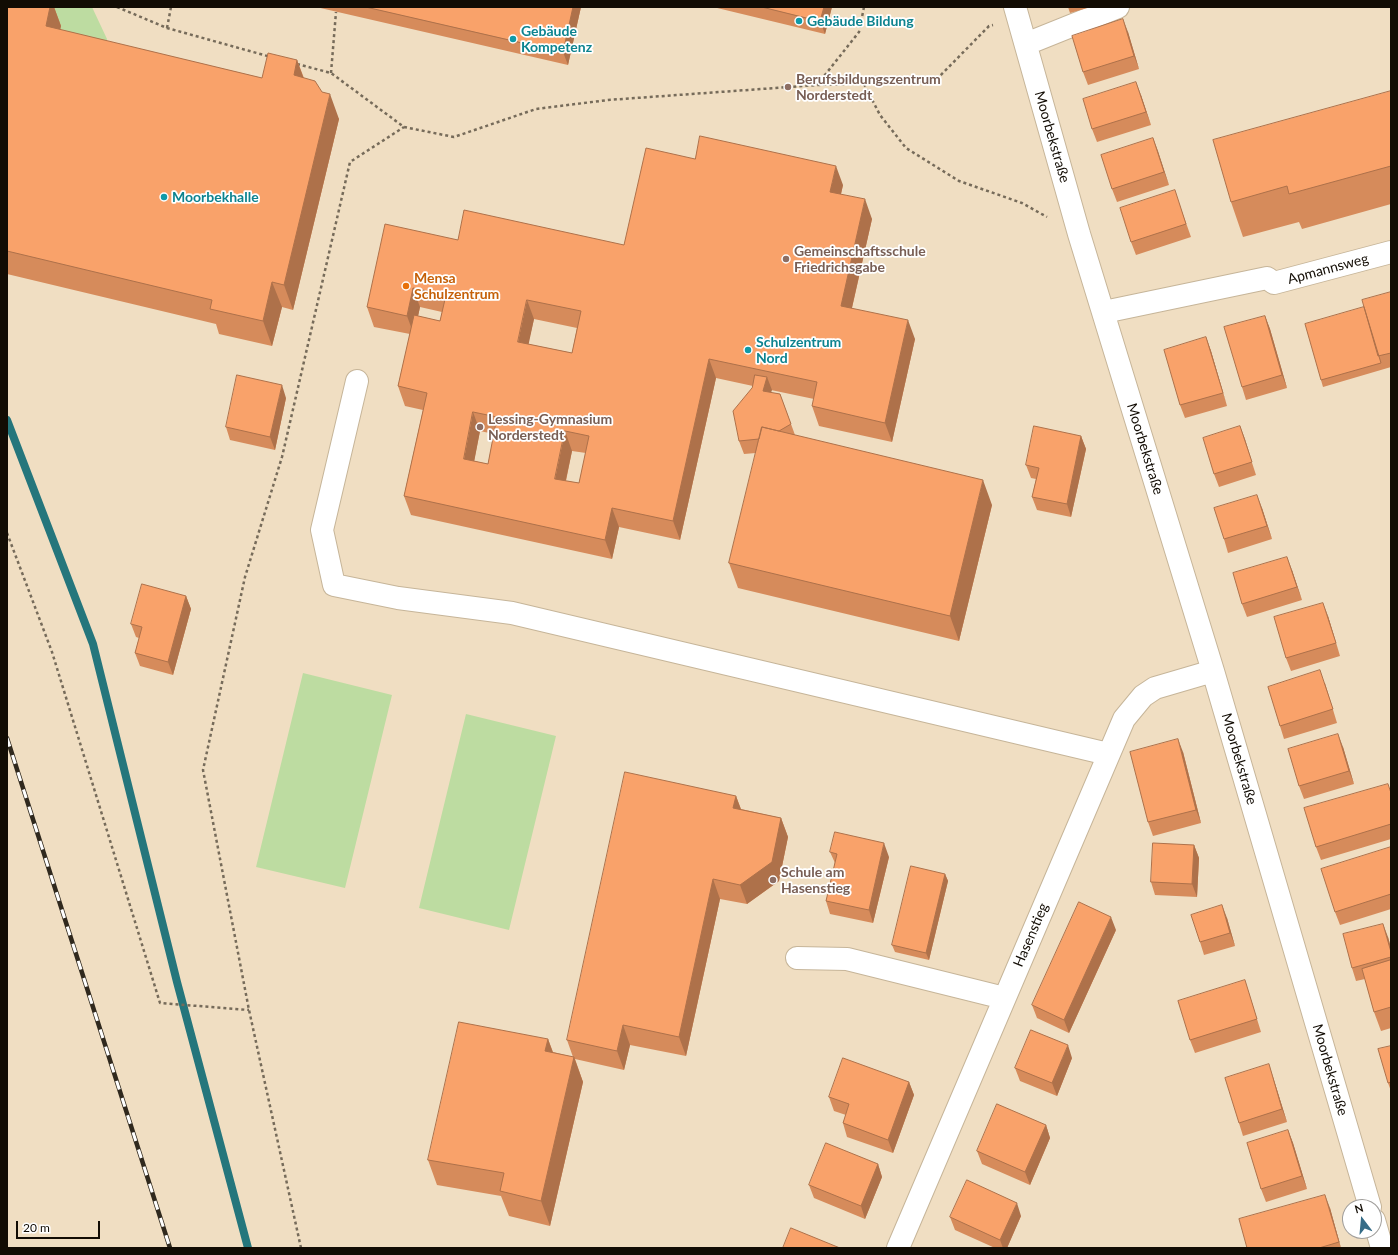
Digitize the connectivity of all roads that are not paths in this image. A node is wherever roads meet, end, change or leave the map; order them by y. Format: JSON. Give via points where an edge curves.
{"nodes":[{"id":1,"x":1118,"y":7,"type":"edge"},
{"id":2,"x":1017,"y":14,"type":"edge"},
{"id":3,"x":1026,"y":44,"type":"junction"},
{"id":4,"x":1391,"y":252,"type":"edge"},
{"id":5,"x":1104,"y":312,"type":"junction"},
{"id":6,"x":357,"y":381,"type":"dead end"},
{"id":7,"x":1213,"y":671,"type":"junction"},
{"id":8,"x":1108,"y":754,"type":"junction"},
{"id":9,"x":797,"y":958,"type":"dead end"},
{"id":10,"x":1004,"y":998,"type":"junction"},
{"id":11,"x":1368,"y":1199,"type":"edge"},
{"id":12,"x":898,"y":1248,"type":"edge"}],
"edges":[{"from":1,"to":3,"type":"street"},
{"from":2,"to":3,"type":"street","name":"Moorbekstraße"},
{"from":3,"to":5,"type":"street","name":"Moorbekstraße","via":[[1079,234]]},
{"from":4,"to":5,"type":"street","name":"Apmannsweg","via":[[1274,283],[1267,278]]},
{"from":5,"to":7,"type":"street","name":"Moorbekstraße"},
{"from":6,"to":8,"type":"street","via":[[322,530],[334,585],[398,598],[512,613]]},
{"from":7,"to":8,"type":"street","name":"Hasenstieg","via":[[1155,688],[1142,696],[1124,719]]},
{"from":7,"to":11,"type":"street","name":"Moorbekstraße"},
{"from":8,"to":10,"type":"street","name":"Hasenstieg"},
{"from":9,"to":10,"type":"street","via":[[846,959]]},
{"from":10,"to":12,"type":"street","name":"Hasenstieg"}]}
